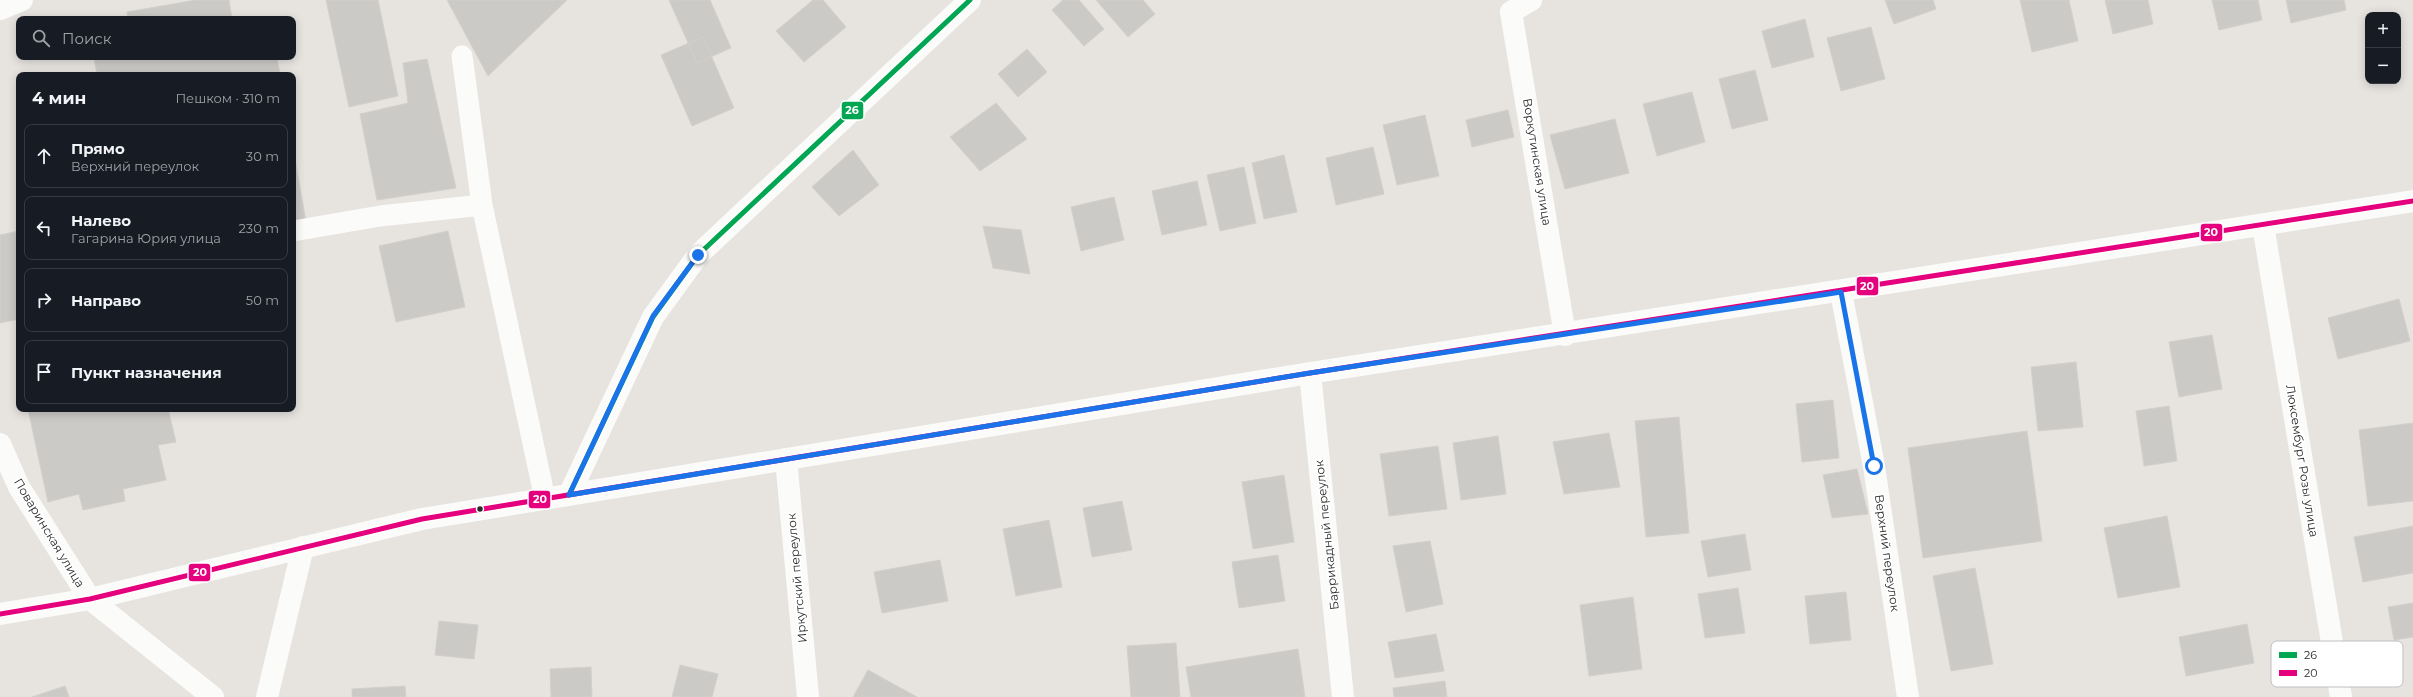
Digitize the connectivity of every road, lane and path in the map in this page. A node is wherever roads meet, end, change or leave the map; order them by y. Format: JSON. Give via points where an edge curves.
{"nodes":[{"id":1,"x":22,"y":0,"type":"edge"},
{"id":2,"x":970,"y":0,"type":"edge"},
{"id":3,"x":1531,"y":0,"type":"edge"},
{"id":4,"x":0,"y":9,"type":"edge"},
{"id":5,"x":462,"y":56,"type":"dead end"},
{"id":6,"x":2413,"y":201,"type":"edge"},
{"id":7,"x":482,"y":205,"type":"junction"},
{"id":8,"x":2263,"y":225,"type":"junction"},
{"id":9,"x":296,"y":230,"type":"edge"},
{"id":10,"x":1841,"y":292,"type":"junction"},
{"id":11,"x":1565,"y":334,"type":"junction"},
{"id":12,"x":1310,"y":373,"type":"junction"},
{"id":13,"x":0,"y":444,"type":"edge"},
{"id":14,"x":786,"y":459,"type":"junction"},
{"id":15,"x":569,"y":495,"type":"junction"},
{"id":16,"x":545,"y":499,"type":"junction"},
{"id":17,"x":303,"y":547,"type":"junction"},
{"id":18,"x":90,"y":599,"type":"junction"},
{"id":19,"x":0,"y":614,"type":"edge"},
{"id":20,"x":2332,"y":641,"type":"edge"},
{"id":21,"x":2339,"y":687,"type":"edge"},
{"id":22,"x":213,"y":697,"type":"edge"},
{"id":23,"x":267,"y":697,"type":"edge"},
{"id":24,"x":808,"y":697,"type":"edge"},
{"id":25,"x":1343,"y":697,"type":"edge"},
{"id":26,"x":1908,"y":697,"type":"edge"},
{"id":27,"x":2341,"y":697,"type":"edge"}],
"edges":[{"from":1,"to":4,"type":"main road"},
{"from":2,"to":15,"type":"main road","via":[[698,255],[653,316]]},
{"from":3,"to":11,"type":"main road","name":"Воркутинская улица","via":[[1511,12]]},
{"from":5,"to":7,"type":"lane"},
{"from":6,"to":8,"type":"main road"},
{"from":7,"to":9,"type":"lane","via":[[380,216]]},
{"from":7,"to":16,"type":"lane"},
{"from":8,"to":10,"type":"main road"},
{"from":8,"to":20,"type":"main road","name":"Люксембург Розы улица"},
{"from":10,"to":11,"type":"main road"},
{"from":10,"to":26,"type":"main road","name":"Верхний переулок","via":[[1874,466]]},
{"from":11,"to":12,"type":"main road"},
{"from":12,"to":14,"type":"main road"},
{"from":12,"to":25,"type":"main road","name":"Баррикадный переулок"},
{"from":13,"to":18,"type":"main road","name":"Поваринская улица","via":[[18,487]]},
{"from":14,"to":15,"type":"main road"},
{"from":14,"to":24,"type":"main road","name":"Иркутский переулок"},
{"from":15,"to":16,"type":"main road"},
{"from":16,"to":17,"type":"main road","via":[[422,519]]},
{"from":17,"to":18,"type":"main road"},
{"from":17,"to":23,"type":"main road"},
{"from":18,"to":19,"type":"main road"},
{"from":18,"to":22,"type":"main road","name":"Поваринская улица"},
{"from":21,"to":27,"type":"main road","name":"Люксембург Розы улица"}]}
